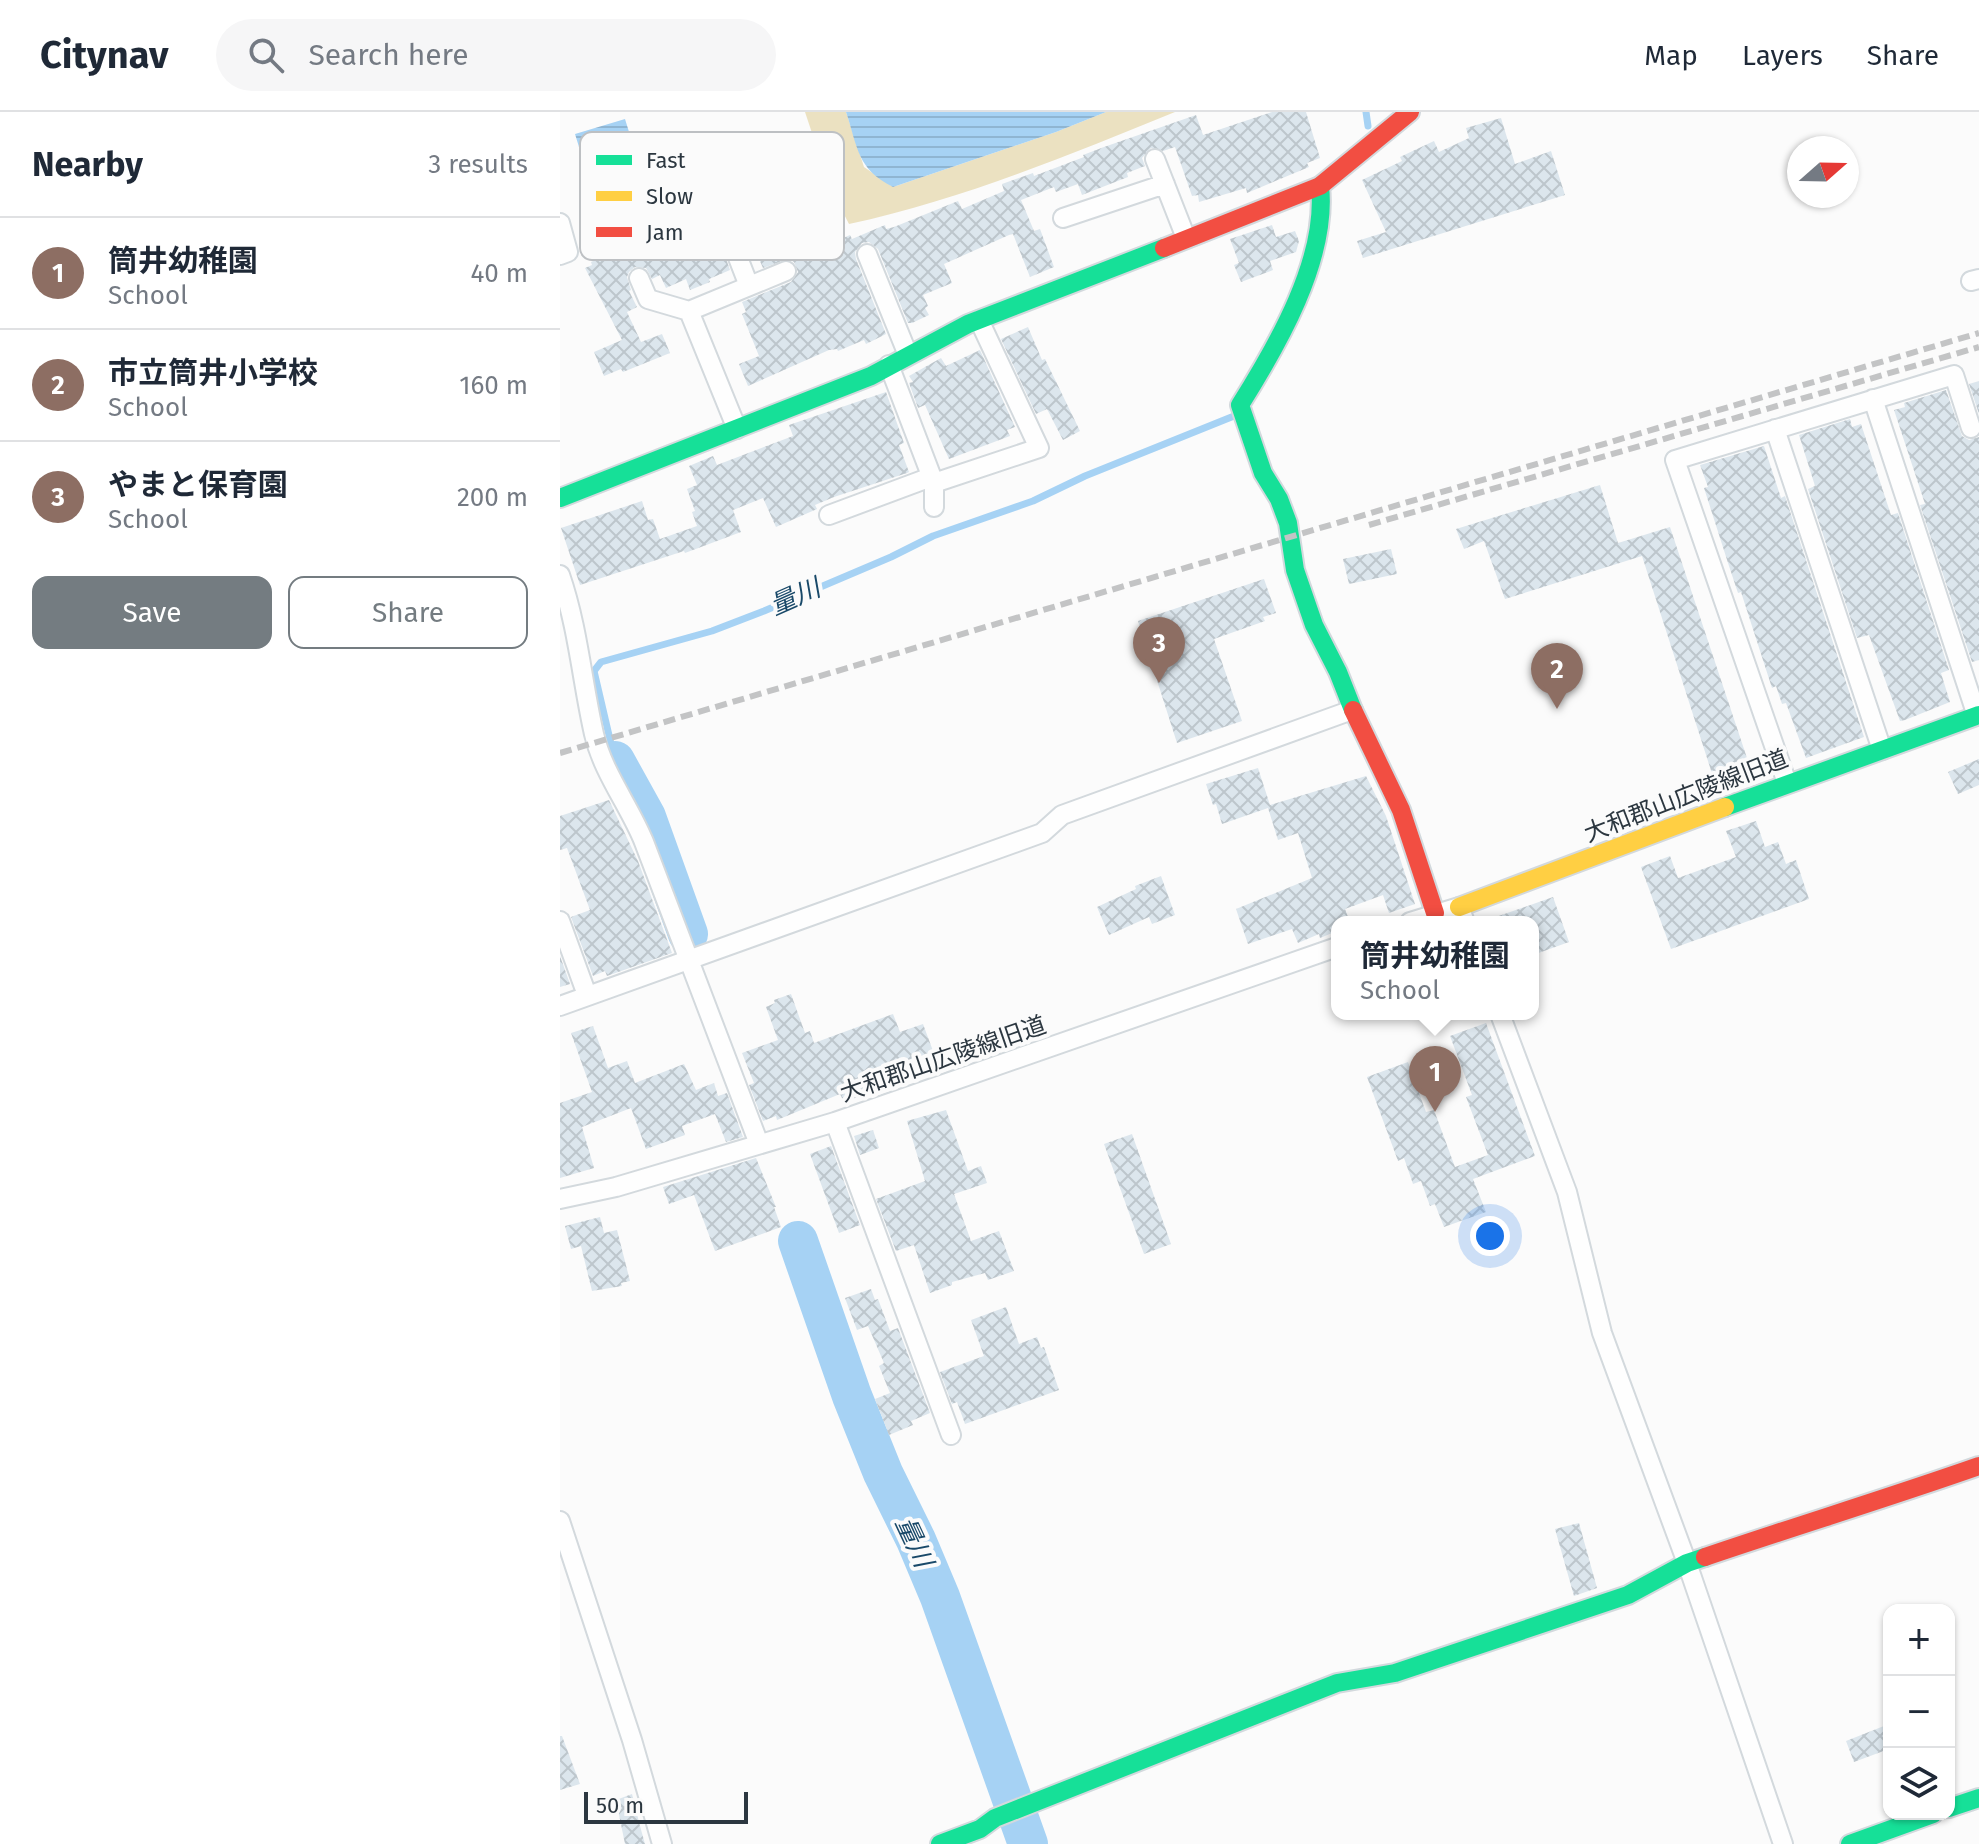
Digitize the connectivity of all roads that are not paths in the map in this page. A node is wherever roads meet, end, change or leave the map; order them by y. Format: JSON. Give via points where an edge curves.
{"nodes":[{"id":1,"x":1403,"y":114,"type":"edge"},
{"id":2,"x":1155,"y":159,"type":"dead end"},
{"id":3,"x":1165,"y":184,"type":"junction"},
{"id":4,"x":1320,"y":186,"type":"junction"},
{"id":5,"x":1063,"y":218,"type":"dead end"},
{"id":6,"x":560,"y":223,"type":"edge"},
{"id":7,"x":1186,"y":238,"type":"junction"},
{"id":8,"x":867,"y":254,"type":"dead end"},
{"id":9,"x":560,"y":255,"type":"edge"},
{"id":10,"x":739,"y":260,"type":"edge"},
{"id":11,"x":786,"y":271,"type":"dead end"},
{"id":12,"x":639,"y":278,"type":"dead end"},
{"id":13,"x":749,"y":286,"type":"junction"},
{"id":14,"x":689,"y":311,"type":"junction"},
{"id":15,"x":979,"y":320,"type":"junction"},
{"id":16,"x":908,"y":355,"type":"junction"},
{"id":17,"x":889,"y":365,"type":"junction"},
{"id":18,"x":1873,"y":399,"type":"junction"},
{"id":19,"x":1971,"y":428,"type":"dead end"},
{"id":20,"x":737,"y":429,"type":"junction"},
{"id":21,"x":1775,"y":429,"type":"junction"},
{"id":22,"x":932,"y":480,"type":"junction"},
{"id":23,"x":560,"y":498,"type":"edge"},
{"id":24,"x":934,"y":507,"type":"dead end"},
{"id":25,"x":829,"y":515,"type":"dead end"},
{"id":26,"x":560,"y":575,"type":"edge"},
{"id":27,"x":566,"y":617,"type":"edge"},
{"id":28,"x":1352,"y":710,"type":"junction"},
{"id":29,"x":1978,"y":716,"type":"edge"},
{"id":30,"x":1882,"y":750,"type":"junction"},
{"id":31,"x":1787,"y":783,"type":"junction"},
{"id":32,"x":1435,"y":913,"type":"junction"},
{"id":33,"x":1462,"y":915,"type":"edge"},
{"id":34,"x":1427,"y":916,"type":"edge"},
{"id":35,"x":560,"y":921,"type":"edge"},
{"id":36,"x":1331,"y":949,"type":"edge"},
{"id":37,"x":693,"y":956,"type":"junction"},
{"id":38,"x":587,"y":995,"type":"junction"},
{"id":39,"x":560,"y":1006,"type":"edge"},
{"id":40,"x":1502,"y":1020,"type":"edge"},
{"id":41,"x":835,"y":1122,"type":"junction"},
{"id":42,"x":759,"y":1144,"type":"junction"},
{"id":43,"x":560,"y":1199,"type":"edge"},
{"id":44,"x":951,"y":1435,"type":"dead end"},
{"id":45,"x":1979,"y":1466,"type":"edge"},
{"id":46,"x":560,"y":1521,"type":"edge"},
{"id":47,"x":1687,"y":1563,"type":"junction"},
{"id":48,"x":1979,"y":1798,"type":"edge"},
{"id":49,"x":1955,"y":1806,"type":"edge"},
{"id":50,"x":1916,"y":1820,"type":"edge"},
{"id":51,"x":662,"y":1844,"type":"edge"},
{"id":52,"x":940,"y":1844,"type":"edge"},
{"id":53,"x":1783,"y":1844,"type":"edge"},
{"id":54,"x":1850,"y":1844,"type":"edge"}],
"edges":[{"from":1,"to":4,"type":"street"},
{"from":2,"to":3,"type":"street"},
{"from":3,"to":5,"type":"street"},
{"from":3,"to":7,"type":"street"},
{"from":4,"to":7,"type":"street"},
{"from":4,"to":28,"type":"street","via":[[1323,204],[1311,260],[1289,324],[1240,405],[1263,473],[1288,523],[1295,570],[1314,625]]},
{"from":6,"to":9,"type":"street","via":[[568,252]]},
{"from":7,"to":15,"type":"street"},
{"from":8,"to":16,"type":"street"},
{"from":10,"to":13,"type":"street"},
{"from":11,"to":13,"type":"street"},
{"from":12,"to":14,"type":"street","via":[[648,299]]},
{"from":13,"to":14,"type":"street"},
{"from":14,"to":20,"type":"street"},
{"from":15,"to":16,"type":"street"},
{"from":15,"to":22,"type":"street","via":[[1039,448]]},
{"from":16,"to":17,"type":"street"},
{"from":17,"to":20,"type":"street"},
{"from":17,"to":22,"type":"street"},
{"from":18,"to":19,"type":"street","via":[[1954,375]]},
{"from":18,"to":21,"type":"street"},
{"from":18,"to":29,"type":"street"},
{"from":20,"to":23,"type":"street"},
{"from":21,"to":30,"type":"street"},
{"from":21,"to":31,"type":"street","via":[[1675,460]]},
{"from":22,"to":24,"type":"street"},
{"from":22,"to":25,"type":"street"},
{"from":26,"to":27,"type":"street"},
{"from":27,"to":37,"type":"street","via":[[607,772],[634,819]]},
{"from":28,"to":32,"type":"street","via":[[1401,810]]},
{"from":28,"to":37,"type":"street","via":[[1062,815],[1042,833]]},
{"from":29,"to":30,"type":"street","name":"大和郡山広陵線旧道"},
{"from":30,"to":31,"type":"street","name":"大和郡山広陵線旧道"},
{"from":31,"to":33,"type":"street","name":"大和郡山広陵線旧道"},
{"from":32,"to":33,"type":"street","name":"大和郡山広陵線旧道"},
{"from":32,"to":34,"type":"street","name":"大和郡山広陵線旧道"},
{"from":35,"to":38,"type":"street"},
{"from":36,"to":41,"type":"street","name":"大和郡山広陵線旧道"},
{"from":37,"to":38,"type":"street"},
{"from":37,"to":42,"type":"street"},
{"from":38,"to":39,"type":"street"},
{"from":40,"to":47,"type":"street","via":[[1567,1192],[1602,1333]]},
{"from":41,"to":42,"type":"street","name":"大和郡山広陵線旧道"},
{"from":41,"to":44,"type":"street"},
{"from":42,"to":43,"type":"street","name":"大和郡山広陵線旧道"},
{"from":45,"to":47,"type":"street"},
{"from":46,"to":51,"type":"street"},
{"from":47,"to":52,"type":"street","via":[[1628,1595],[1395,1673],[1337,1683]]},
{"from":47,"to":53,"type":"street"},
{"from":48,"to":49,"type":"street"},
{"from":50,"to":54,"type":"street"}]}
